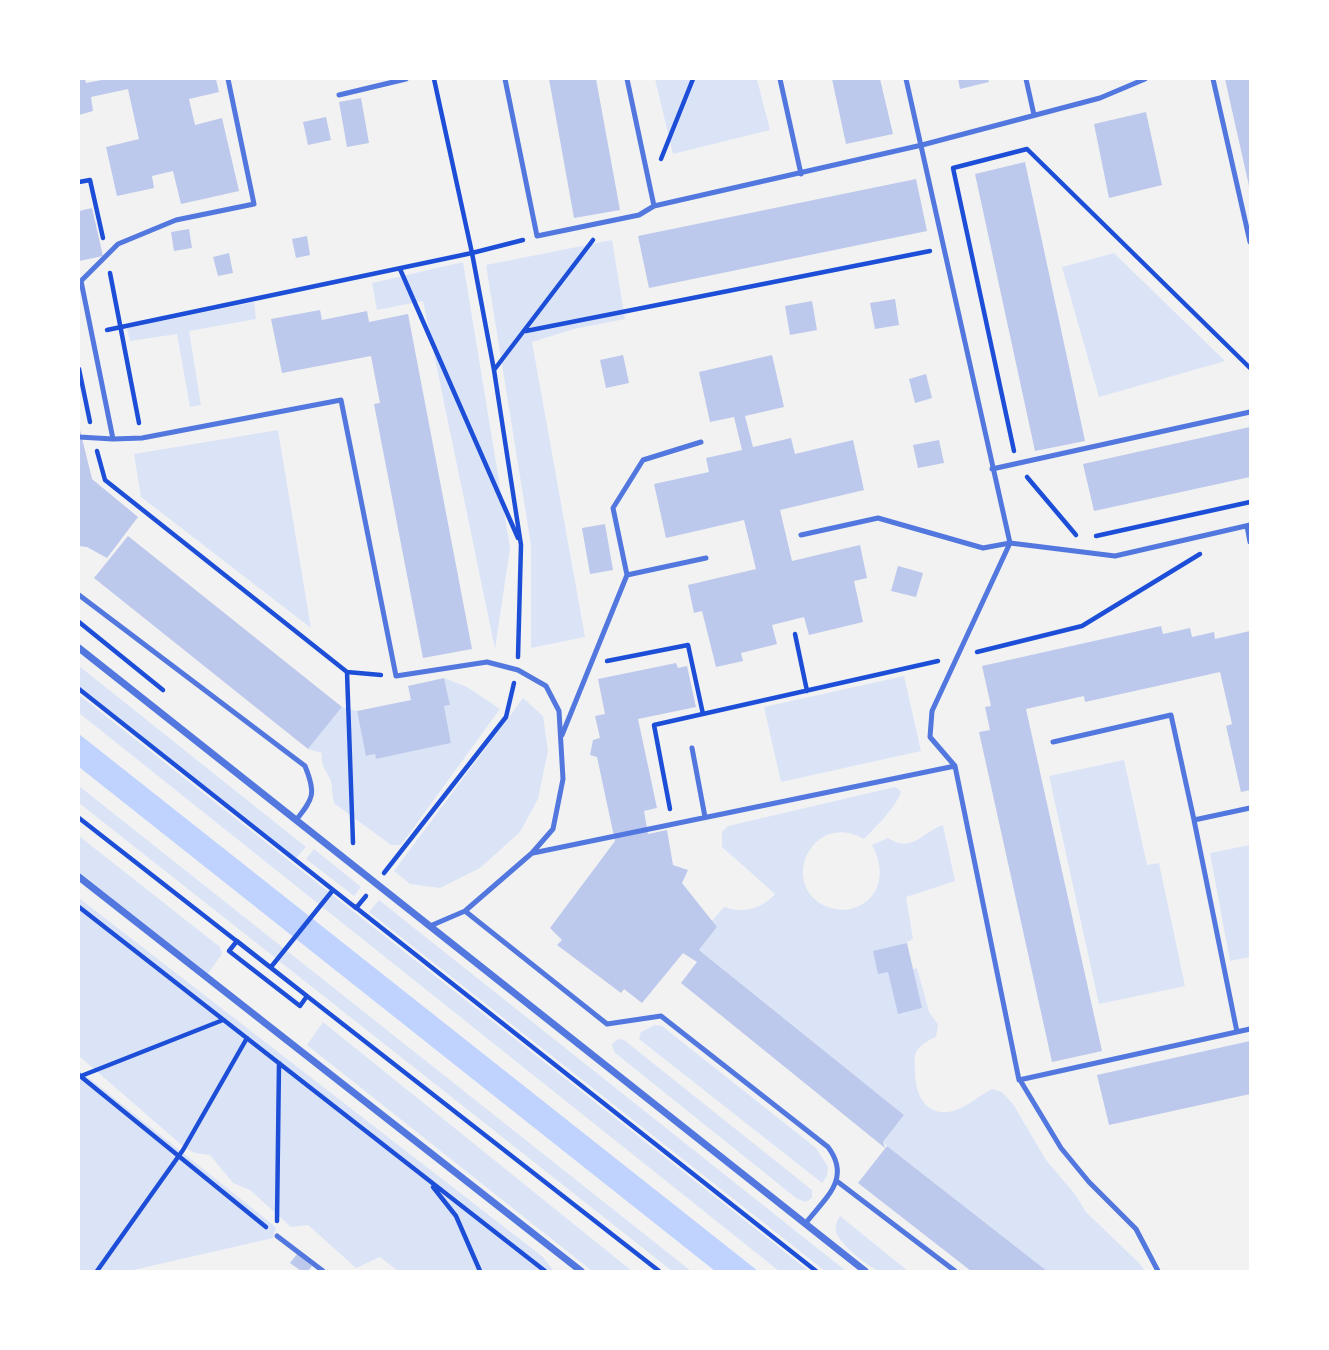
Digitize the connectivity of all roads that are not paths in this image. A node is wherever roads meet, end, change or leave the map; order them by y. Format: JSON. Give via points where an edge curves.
{"nodes":[{"id":1,"x":228,"y":79,"type":"edge"},
{"id":2,"x":406,"y":79,"type":"edge"},
{"id":3,"x":505,"y":79,"type":"edge"},
{"id":4,"x":627,"y":79,"type":"edge"},
{"id":5,"x":780,"y":79,"type":"edge"},
{"id":6,"x":906,"y":79,"type":"edge"},
{"id":7,"x":1026,"y":79,"type":"edge"},
{"id":8,"x":1145,"y":79,"type":"edge"},
{"id":9,"x":1213,"y":79,"type":"edge"},
{"id":10,"x":339,"y":95,"type":"dead end"},
{"id":11,"x":1034,"y":115,"type":"junction"},
{"id":12,"x":922,"y":145,"type":"junction"},
{"id":13,"x":802,"y":174,"type":"junction"},
{"id":14,"x":654,"y":206,"type":"junction"},
{"id":15,"x":1250,"y":242,"type":"edge"},
{"id":16,"x":1250,"y":412,"type":"edge"},
{"id":17,"x":79,"y":437,"type":"edge"},
{"id":18,"x":113,"y":439,"type":"junction"},
{"id":19,"x":701,"y":442,"type":"dead end"},
{"id":20,"x":992,"y":469,"type":"junction"},
{"id":21,"x":1248,"y":525,"type":"edge"},
{"id":22,"x":801,"y":535,"type":"dead end"},
{"id":23,"x":1250,"y":542,"type":"edge"},
{"id":24,"x":1010,"y":543,"type":"junction"},
{"id":25,"x":706,"y":558,"type":"dead end"},
{"id":26,"x":627,"y":575,"type":"junction"},
{"id":27,"x":79,"y":595,"type":"edge"},
{"id":28,"x":79,"y":648,"type":"edge"},
{"id":29,"x":561,"y":738,"type":"junction"},
{"id":30,"x":1053,"y":742,"type":"dead end"},
{"id":31,"x":692,"y":748,"type":"dead end"},
{"id":32,"x":955,"y":766,"type":"junction"},
{"id":33,"x":1250,"y":808,"type":"edge"},
{"id":34,"x":705,"y":817,"type":"junction"},
{"id":35,"x":296,"y":820,"type":"junction"},
{"id":36,"x":1194,"y":820,"type":"junction"},
{"id":37,"x":531,"y":853,"type":"junction"},
{"id":38,"x":79,"y":877,"type":"edge"},
{"id":39,"x":465,"y":911,"type":"junction"},
{"id":40,"x":430,"y":926,"type":"junction"},
{"id":41,"x":1250,"y":1029,"type":"edge"},
{"id":42,"x":1237,"y":1032,"type":"junction"},
{"id":43,"x":1020,"y":1080,"type":"junction"},
{"id":44,"x":838,"y":1182,"type":"junction"},
{"id":45,"x":805,"y":1224,"type":"junction"},
{"id":46,"x":277,"y":1236,"type":"road end"},
{"id":47,"x":323,"y":1271,"type":"edge"},
{"id":48,"x":581,"y":1271,"type":"edge"},
{"id":49,"x":864,"y":1271,"type":"edge"},
{"id":50,"x":955,"y":1271,"type":"edge"},
{"id":51,"x":1158,"y":1271,"type":"edge"}],
"edges":[{"from":1,"to":18,"type":"lane","via":[[254,204],[176,220],[118,244],[81,281]]},
{"from":2,"to":10,"type":"lane"},
{"from":3,"to":14,"type":"lane","via":[[537,236],[639,215]]},
{"from":4,"to":14,"type":"lane"},
{"from":5,"to":13,"type":"lane"},
{"from":6,"to":12,"type":"lane"},
{"from":7,"to":11,"type":"lane"},
{"from":8,"to":11,"type":"lane","via":[[1100,98]]},
{"from":9,"to":15,"type":"lane"},
{"from":11,"to":12,"type":"lane"},
{"from":12,"to":13,"type":"lane"},
{"from":12,"to":20,"type":"lane"},
{"from":13,"to":14,"type":"lane"},
{"from":16,"to":20,"type":"lane"},
{"from":17,"to":18,"type":"lane"},
{"from":18,"to":29,"type":"lane","via":[[142,438],[341,400],[396,676],[487,662],[518,670],[546,686],[559,711]]},
{"from":19,"to":26,"type":"lane","via":[[643,460],[613,508]]},
{"from":20,"to":24,"type":"lane"},
{"from":21,"to":23,"type":"lane"},
{"from":21,"to":24,"type":"lane","via":[[1115,556]]},
{"from":22,"to":24,"type":"lane","via":[[878,518],[983,548]]},
{"from":24,"to":32,"type":"lane","via":[[932,711],[930,737]]},
{"from":25,"to":26,"type":"lane"},
{"from":26,"to":29,"type":"lane"},
{"from":27,"to":35,"type":"lane","via":[[305,766],[313,786],[311,802]]},
{"from":28,"to":35,"type":"street"},
{"from":29,"to":37,"type":"lane","via":[[563,779],[553,829]]},
{"from":30,"to":36,"type":"lane","via":[[1171,715]]},
{"from":31,"to":34,"type":"lane"},
{"from":32,"to":34,"type":"lane"},
{"from":32,"to":43,"type":"lane"},
{"from":33,"to":36,"type":"lane"},
{"from":34,"to":37,"type":"lane"},
{"from":35,"to":40,"type":"street"},
{"from":36,"to":42,"type":"lane"},
{"from":37,"to":39,"type":"lane"},
{"from":38,"to":48,"type":"street"},
{"from":39,"to":40,"type":"lane"},
{"from":39,"to":44,"type":"lane","via":[[607,1024],[661,1016],[828,1147],[835,1156]]},
{"from":40,"to":45,"type":"street"},
{"from":41,"to":42,"type":"lane"},
{"from":42,"to":43,"type":"lane"},
{"from":43,"to":51,"type":"lane","via":[[1061,1148],[1136,1229]]},
{"from":44,"to":45,"type":"lane"},
{"from":44,"to":50,"type":"lane"},
{"from":45,"to":49,"type":"street"},
{"from":46,"to":47,"type":"lane"}]}
